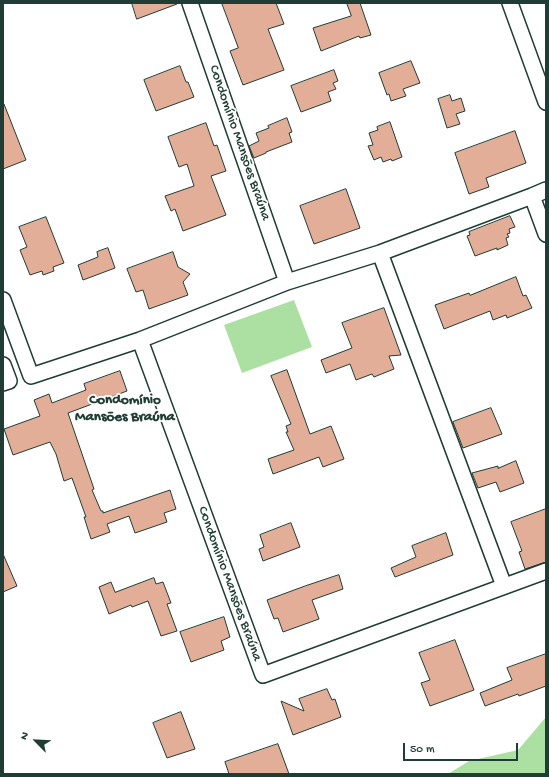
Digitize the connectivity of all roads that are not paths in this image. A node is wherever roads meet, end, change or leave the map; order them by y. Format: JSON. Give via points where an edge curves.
{"nodes":[{"id":1,"x":190,"y":3,"type":"edge"},
{"id":2,"x":510,"y":3,"type":"edge"},
{"id":3,"x":546,"y":102,"type":"edge"},
{"id":4,"x":546,"y":190,"type":"edge"},
{"id":5,"x":532,"y":196,"type":"junction"},
{"id":6,"x":546,"y":234,"type":"edge"},
{"id":7,"x":380,"y":253,"type":"junction"},
{"id":8,"x":287,"y":282,"type":"junction"},
{"id":9,"x":3,"y":300,"type":"edge"},
{"id":10,"x":140,"y":340,"type":"junction"},
{"id":11,"x":3,"y":365,"type":"edge"},
{"id":12,"x":6,"y":382,"type":"edge"},
{"id":13,"x":546,"y":570,"type":"edge"},
{"id":14,"x":504,"y":586,"type":"junction"}],
"edges":[{"from":1,"to":8,"type":"street","name":"Condomínio Mansões Braúna"},
{"from":2,"to":3,"type":"street"},
{"from":4,"to":5,"type":"street"},
{"from":5,"to":6,"type":"street"},
{"from":5,"to":7,"type":"street"},
{"from":7,"to":8,"type":"street"},
{"from":7,"to":14,"type":"street"},
{"from":8,"to":10,"type":"street"},
{"from":9,"to":10,"type":"street","via":[[31,376]]},
{"from":10,"to":14,"type":"street","name":"Condomínio Mansões Braúna","via":[[262,675]]},
{"from":11,"to":12,"type":"street"},
{"from":13,"to":14,"type":"street","name":"Condomínio Mansões Braúna"}]}
